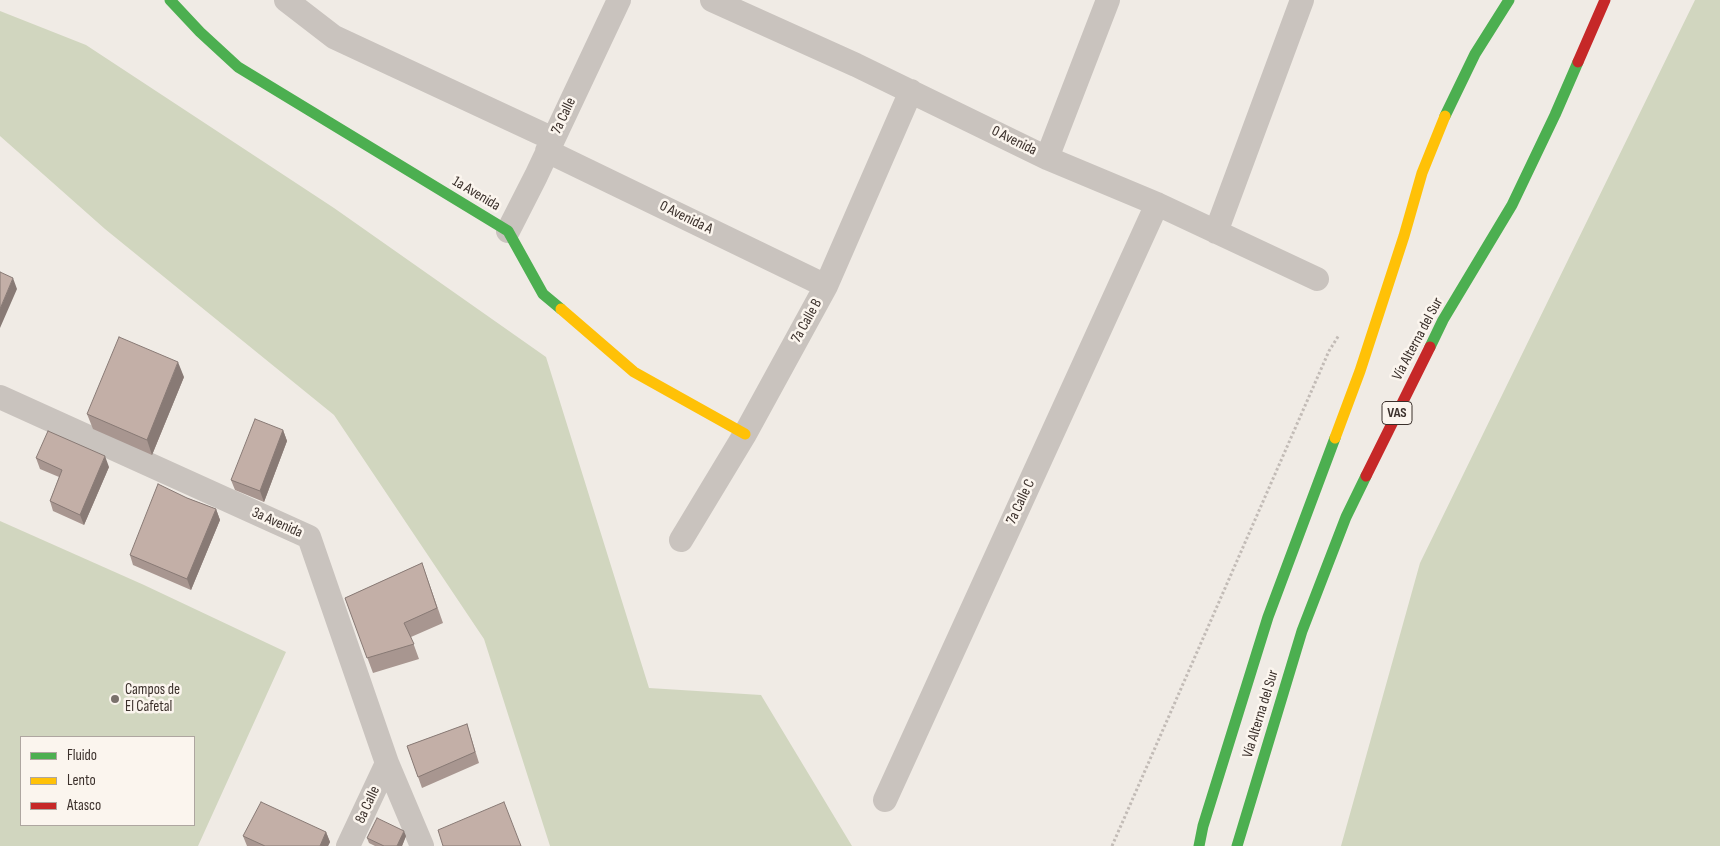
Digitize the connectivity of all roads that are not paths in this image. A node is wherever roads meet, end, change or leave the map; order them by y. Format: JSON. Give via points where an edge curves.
{"nodes":[{"id":1,"x":170,"y":0,"type":"edge"},
{"id":2,"x":286,"y":0,"type":"edge"},
{"id":3,"x":619,"y":0,"type":"edge"},
{"id":4,"x":712,"y":0,"type":"edge"},
{"id":5,"x":1108,"y":0,"type":"edge"},
{"id":6,"x":1302,"y":0,"type":"edge"},
{"id":7,"x":1509,"y":0,"type":"edge"},
{"id":8,"x":1605,"y":0,"type":"edge"},
{"id":9,"x":911,"y":91,"type":"junction"},
{"id":10,"x":550,"y":145,"type":"junction"},
{"id":11,"x":1047,"y":158,"type":"junction"},
{"id":12,"x":1157,"y":204,"type":"junction"},
{"id":13,"x":508,"y":231,"type":"junction"},
{"id":14,"x":1216,"y":232,"type":"junction"},
{"id":15,"x":1317,"y":279,"type":"dead end"},
{"id":16,"x":826,"y":286,"type":"junction"},
{"id":17,"x":0,"y":397,"type":"edge"},
{"id":18,"x":745,"y":434,"type":"junction"},
{"id":19,"x":681,"y":540,"type":"dead end"},
{"id":20,"x":387,"y":763,"type":"junction"},
{"id":21,"x":884,"y":800,"type":"dead end"},
{"id":22,"x":348,"y":846,"type":"edge"},
{"id":23,"x":422,"y":846,"type":"edge"},
{"id":24,"x":1199,"y":846,"type":"edge"},
{"id":25,"x":1237,"y":846,"type":"edge"}],
"edges":[{"from":1,"to":13,"type":"main road","name":"1a Avenida","via":[[238,67]]},
{"from":2,"to":10,"type":"street","name":"0 Avenida A","via":[[334,37]]},
{"from":3,"to":10,"type":"street","name":"7a Calle"},
{"from":4,"to":9,"type":"street","name":"0 Avenida"},
{"from":5,"to":11,"type":"street"},
{"from":6,"to":14,"type":"street"},
{"from":7,"to":24,"type":"main road","name":"Vía Alterna del Sur","via":[[1475,54],[1445,115],[1422,173],[1360,371],[1268,617]]},
{"from":8,"to":25,"type":"main road","name":"Vía Alterna del Sur","number":"VAS","via":[[1512,205],[1443,320],[1346,517],[1302,631]]},
{"from":9,"to":11,"type":"street","name":"0 Avenida"},
{"from":9,"to":16,"type":"street","name":"7a Calle B"},
{"from":10,"to":13,"type":"street","name":"7a Calle"},
{"from":10,"to":16,"type":"street","name":"0 Avenida A"},
{"from":11,"to":12,"type":"street","name":"0 Avenida"},
{"from":12,"to":14,"type":"street","name":"0 Avenida"},
{"from":12,"to":21,"type":"street","name":"7a Calle C"},
{"from":13,"to":18,"type":"main road","name":"1a Avenida","via":[[543,294],[634,372]]},
{"from":14,"to":15,"type":"street","name":"0 Avenida"},
{"from":16,"to":18,"type":"street","name":"7a Calle B"},
{"from":17,"to":20,"type":"street","name":"3a Avenida","via":[[309,538]]},
{"from":18,"to":19,"type":"street","name":"7a Calle B"},
{"from":20,"to":22,"type":"street","name":"8a Calle"},
{"from":20,"to":23,"type":"street","name":"3a Avenida"}]}
